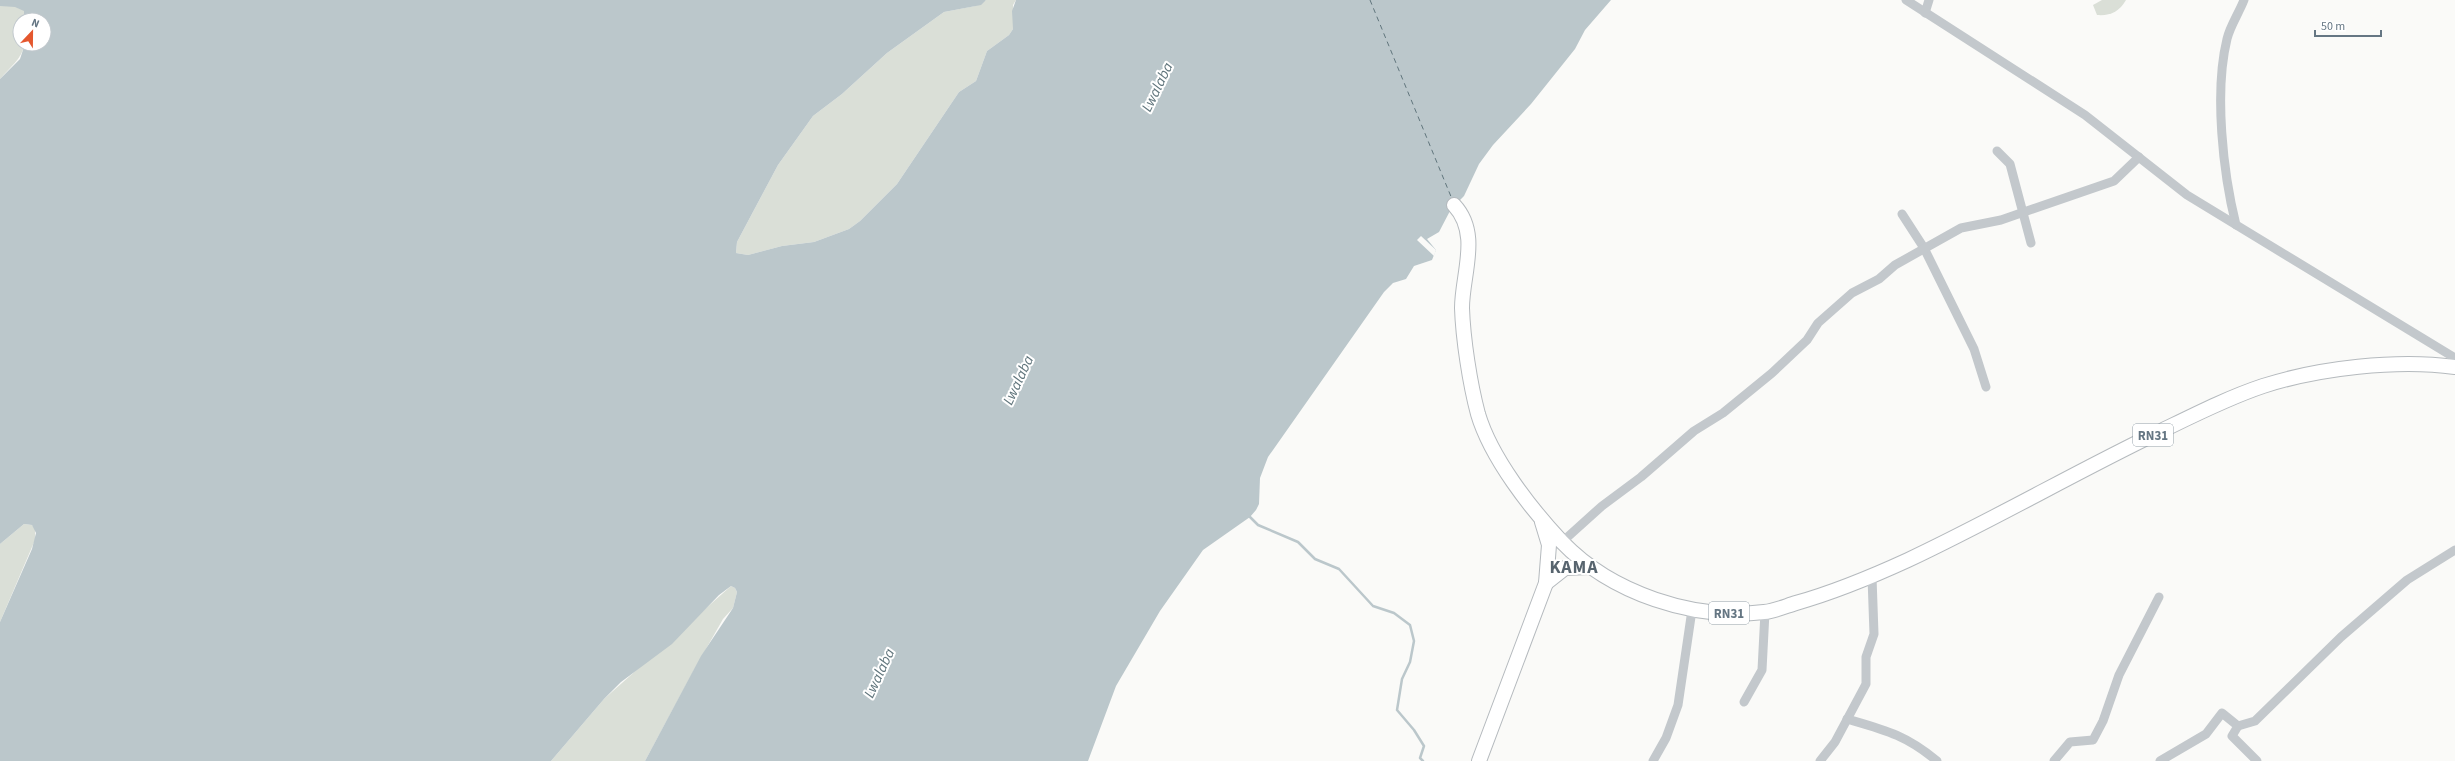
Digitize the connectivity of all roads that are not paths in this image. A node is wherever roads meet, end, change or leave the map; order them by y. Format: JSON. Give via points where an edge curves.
{"nodes":[{"id":1,"x":1906,"y":0,"type":"edge"},
{"id":2,"x":1929,"y":0,"type":"edge"},
{"id":3,"x":2244,"y":0,"type":"edge"},
{"id":4,"x":1926,"y":13,"type":"junction"},
{"id":5,"x":1997,"y":151,"type":"dead end"},
{"id":6,"x":2139,"y":157,"type":"junction"},
{"id":7,"x":1454,"y":205,"type":"dead end"},
{"id":8,"x":2022,"y":212,"type":"junction"},
{"id":9,"x":1902,"y":214,"type":"dead end"},
{"id":10,"x":2236,"y":225,"type":"junction"},
{"id":11,"x":2031,"y":243,"type":"dead end"},
{"id":12,"x":1924,"y":248,"type":"junction"},
{"id":13,"x":2455,"y":358,"type":"edge"},
{"id":14,"x":2455,"y":367,"type":"edge"},
{"id":15,"x":1986,"y":387,"type":"dead end"},
{"id":16,"x":1542,"y":519,"type":"junction"},
{"id":17,"x":1562,"y":542,"type":"junction"},
{"id":18,"x":2455,"y":550,"type":"edge"},
{"id":19,"x":1590,"y":567,"type":"junction"},
{"id":20,"x":1872,"y":577,"type":"junction"},
{"id":21,"x":1546,"y":583,"type":"junction"},
{"id":22,"x":2159,"y":597,"type":"dead end"},
{"id":23,"x":1692,"y":610,"type":"junction"},
{"id":24,"x":1765,"y":612,"type":"junction"},
{"id":25,"x":1744,"y":702,"type":"dead end"},
{"id":26,"x":1847,"y":720,"type":"junction"},
{"id":27,"x":2238,"y":726,"type":"junction"},
{"id":28,"x":1479,"y":761,"type":"edge"},
{"id":29,"x":1653,"y":761,"type":"edge"},
{"id":30,"x":1820,"y":761,"type":"edge"},
{"id":31,"x":1937,"y":761,"type":"edge"},
{"id":32,"x":2054,"y":761,"type":"edge"},
{"id":33,"x":2160,"y":761,"type":"edge"},
{"id":34,"x":2257,"y":761,"type":"edge"}],
"edges":[{"from":1,"to":4,"type":"street"},
{"from":2,"to":4,"type":"street"},
{"from":3,"to":10,"type":"street","via":[[2228,34],[2222,66],[2224,151]]},
{"from":4,"to":6,"type":"street","via":[[2085,115]]},
{"from":5,"to":8,"type":"street","via":[[2010,164]]},
{"from":6,"to":8,"type":"street","via":[[2114,181]]},
{"from":6,"to":10,"type":"street","via":[[2187,195]]},
{"from":7,"to":16,"type":"main road","via":[[1463,219],[1470,254],[1462,307],[1464,339],[1478,415],[1495,451]]},
{"from":8,"to":11,"type":"street"},
{"from":8,"to":12,"type":"street","via":[[2001,220],[1963,227]]},
{"from":9,"to":12,"type":"street"},
{"from":10,"to":13,"type":"street"},
{"from":12,"to":15,"type":"street","via":[[1974,349]]},
{"from":12,"to":17,"type":"street","via":[[1895,265],[1879,279],[1852,293],[1818,323],[1807,340],[1772,373],[1723,413],[1694,431]]},
{"from":14,"to":20,"type":"main road","number":"RN31","via":[[2426,363],[2359,368],[2263,386],[2146,438],[1963,534]]},
{"from":16,"to":17,"type":"main road"},
{"from":16,"to":21,"type":"main road","via":[[1549,544]]},
{"from":17,"to":19,"type":"main road"},
{"from":18,"to":27,"type":"street","via":[[2407,580],[2341,637],[2255,721]]},
{"from":19,"to":21,"type":"main road","via":[[1565,568]]},
{"from":19,"to":23,"type":"main road","number":"RN31","via":[[1650,599]]},
{"from":20,"to":24,"type":"main road","number":"RN31","via":[[1836,592]]},
{"from":20,"to":26,"type":"street","via":[[1874,634],[1866,657],[1866,684]]},
{"from":21,"to":28,"type":"main road"},
{"from":22,"to":32,"type":"street","via":[[2118,675],[2103,721],[2092,740],[2070,742]]},
{"from":23,"to":24,"type":"main road","number":"RN31","via":[[1719,613]]},
{"from":23,"to":29,"type":"street","via":[[1678,704],[1666,738]]},
{"from":24,"to":25,"type":"street","via":[[1762,670]]},
{"from":26,"to":30,"type":"street"},
{"from":26,"to":31,"type":"street","via":[[1896,733]]},
{"from":27,"to":33,"type":"street","via":[[2225,714],[2220,714],[2206,734]]},
{"from":27,"to":34,"type":"street","via":[[2232,736]]}]}
